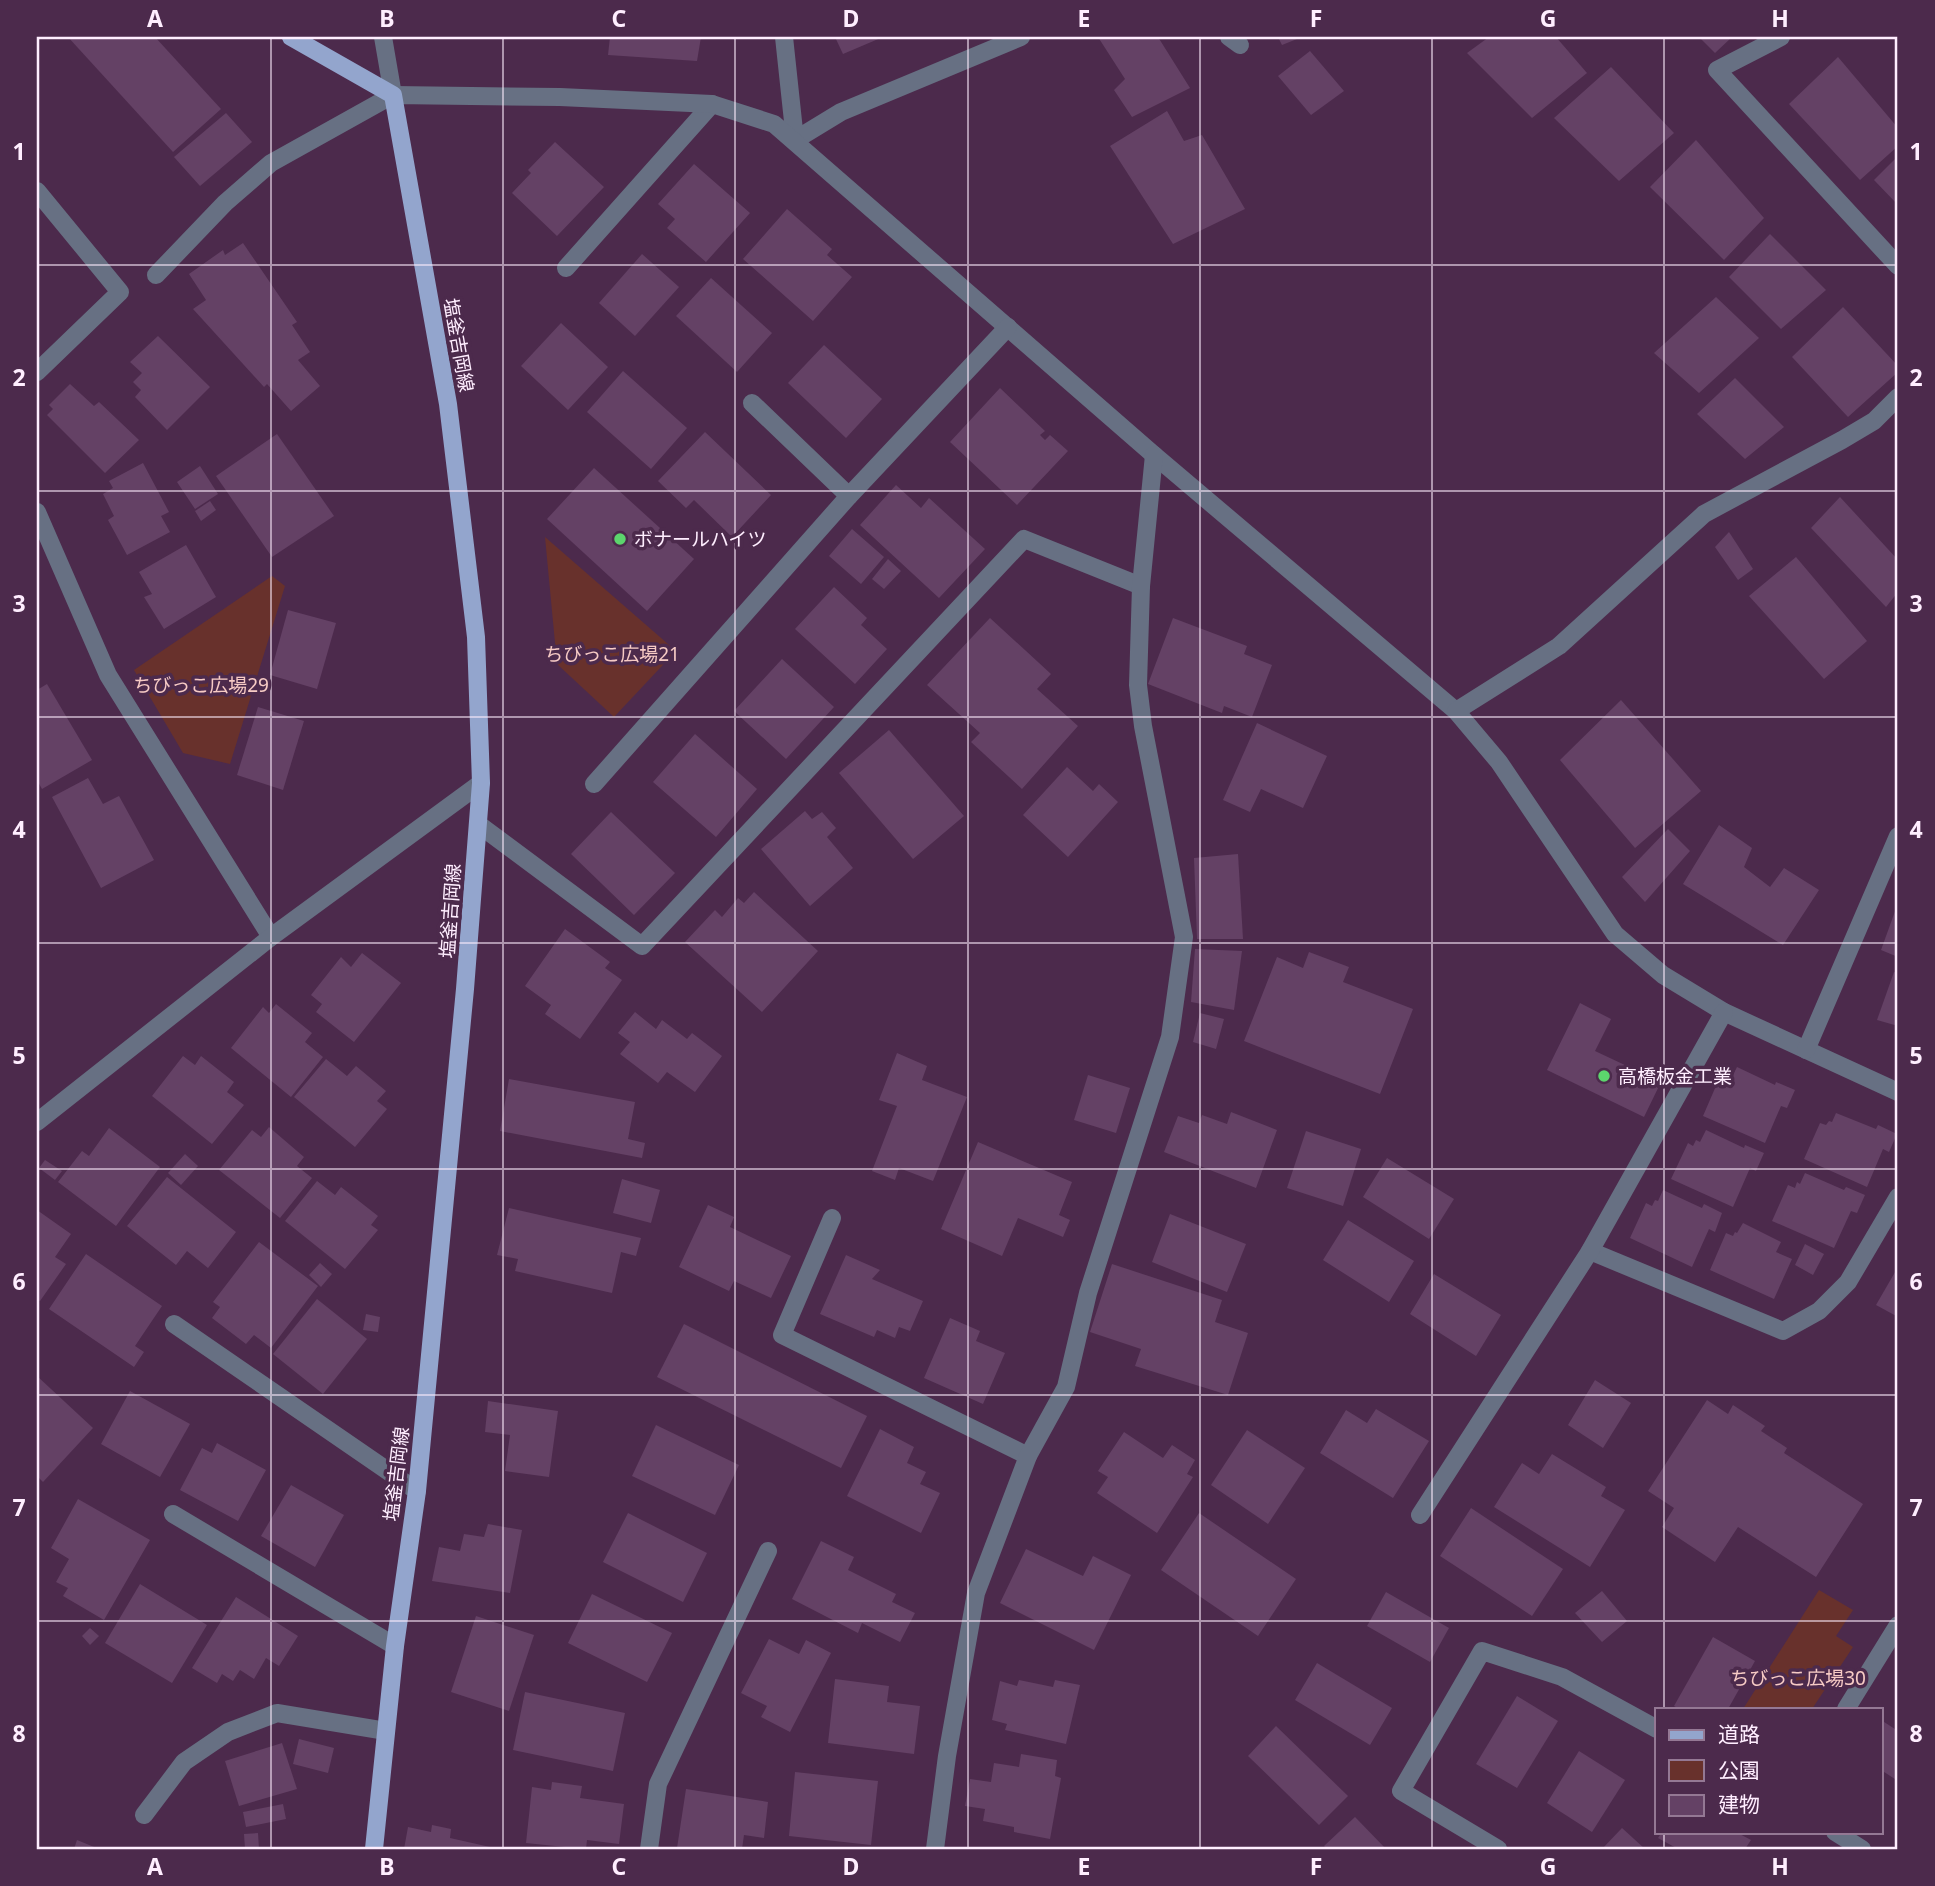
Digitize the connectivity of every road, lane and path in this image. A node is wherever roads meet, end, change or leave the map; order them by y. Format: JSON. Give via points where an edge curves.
{"nodes":[{"id":1,"x":291,"y":37,"type":"edge"},
{"id":2,"x":383,"y":37,"type":"edge"},
{"id":3,"x":785,"y":37,"type":"edge"},
{"id":4,"x":1021,"y":37,"type":"edge"},
{"id":5,"x":1781,"y":37,"type":"edge"},
{"id":6,"x":393,"y":95,"type":"junction"},
{"id":7,"x":712,"y":104,"type":"junction"},
{"id":8,"x":795,"y":140,"type":"junction"},
{"id":9,"x":37,"y":191,"type":"edge"},
{"id":10,"x":1898,"y":266,"type":"edge"},
{"id":11,"x":566,"y":268,"type":"dead end"},
{"id":12,"x":156,"y":275,"type":"dead end"},
{"id":13,"x":1008,"y":327,"type":"junction"},
{"id":14,"x":37,"y":372,"type":"edge"},
{"id":15,"x":1898,"y":397,"type":"edge"},
{"id":16,"x":752,"y":403,"type":"dead end"},
{"id":17,"x":1154,"y":455,"type":"junction"},
{"id":18,"x":849,"y":496,"type":"junction"},
{"id":19,"x":37,"y":512,"type":"edge"},
{"id":20,"x":1141,"y":586,"type":"junction"},
{"id":21,"x":1456,"y":711,"type":"junction"},
{"id":22,"x":481,"y":783,"type":"junction"},
{"id":23,"x":594,"y":785,"type":"dead end"},
{"id":24,"x":478,"y":824,"type":"junction"},
{"id":25,"x":1898,"y":836,"type":"edge"},
{"id":26,"x":271,"y":937,"type":"junction"},
{"id":27,"x":1724,"y":1012,"type":"junction"},
{"id":28,"x":1806,"y":1050,"type":"junction"},
{"id":29,"x":1898,"y":1092,"type":"edge"},
{"id":30,"x":37,"y":1122,"type":"edge"},
{"id":31,"x":1898,"y":1197,"type":"edge"},
{"id":32,"x":832,"y":1218,"type":"dead end"},
{"id":33,"x":1590,"y":1251,"type":"junction"},
{"id":34,"x":174,"y":1324,"type":"dead end"},
{"id":35,"x":1028,"y":1456,"type":"junction"},
{"id":36,"x":416,"y":1491,"type":"junction"},
{"id":37,"x":173,"y":1514,"type":"dead end"},
{"id":38,"x":1420,"y":1515,"type":"dead end"},
{"id":39,"x":768,"y":1550,"type":"dead end"},
{"id":40,"x":1898,"y":1625,"type":"edge"},
{"id":41,"x":394,"y":1646,"type":"junction"},
{"id":42,"x":1847,"y":1708,"type":"edge"},
{"id":43,"x":1655,"y":1728,"type":"edge"},
{"id":44,"x":386,"y":1731,"type":"junction"},
{"id":45,"x":144,"y":1815,"type":"dead end"},
{"id":46,"x":1838,"y":1834,"type":"edge"},
{"id":47,"x":374,"y":1849,"type":"edge"},
{"id":48,"x":649,"y":1849,"type":"edge"},
{"id":49,"x":935,"y":1849,"type":"edge"},
{"id":50,"x":1498,"y":1849,"type":"edge"},
{"id":51,"x":1862,"y":1849,"type":"edge"}],
"edges":[{"from":1,"to":6,"type":"main road"},
{"from":2,"to":6,"type":"street"},
{"from":3,"to":8,"type":"street"},
{"from":4,"to":8,"type":"street","via":[[841,112]]},
{"from":5,"to":10,"type":"street","via":[[1717,69]]},
{"from":6,"to":7,"type":"street"},
{"from":6,"to":12,"type":"street","via":[[271,163]]},
{"from":6,"to":22,"type":"main road","name":"塩釜吉岡線","via":[[448,404],[476,637]]},
{"from":7,"to":8,"type":"street","via":[[775,124]]},
{"from":7,"to":11,"type":"street"},
{"from":8,"to":13,"type":"street"},
{"from":9,"to":14,"type":"street","via":[[120,292]]},
{"from":13,"to":17,"type":"street"},
{"from":13,"to":18,"type":"street"},
{"from":15,"to":21,"type":"street","via":[[1874,421],[1704,514],[1559,646]]},
{"from":16,"to":18,"type":"street"},
{"from":17,"to":20,"type":"street"},
{"from":17,"to":21,"type":"street"},
{"from":18,"to":23,"type":"street"},
{"from":19,"to":26,"type":"street","via":[[108,675]]},
{"from":20,"to":24,"type":"street","via":[[1024,539],[642,946]]},
{"from":20,"to":35,"type":"street","via":[[1138,684],[1143,726],[1184,937],[1170,1037],[1088,1293],[1066,1387]]},
{"from":21,"to":27,"type":"street","via":[[1499,762],[1615,934],[1663,975]]},
{"from":22,"to":24,"type":"main road","name":"塩釜吉岡線"},
{"from":22,"to":26,"type":"street"},
{"from":24,"to":36,"type":"main road","name":"塩釜吉岡線"},
{"from":25,"to":28,"type":"street"},
{"from":26,"to":30,"type":"street"},
{"from":27,"to":28,"type":"street"},
{"from":27,"to":33,"type":"street"},
{"from":28,"to":29,"type":"street"},
{"from":31,"to":33,"type":"street","via":[[1848,1282],[1819,1311],[1783,1331]]},
{"from":32,"to":35,"type":"street","via":[[782,1335]]},
{"from":33,"to":38,"type":"street"},
{"from":34,"to":36,"type":"street"},
{"from":35,"to":49,"type":"street","via":[[976,1593]]},
{"from":36,"to":41,"type":"main road","name":"塩釜吉岡線"},
{"from":37,"to":41,"type":"street"},
{"from":39,"to":48,"type":"street","via":[[658,1784]]},
{"from":40,"to":42,"type":"street"},
{"from":41,"to":44,"type":"main road","name":"塩釜吉岡線"},
{"from":43,"to":50,"type":"street","via":[[1562,1677],[1482,1651],[1401,1791]]},
{"from":44,"to":45,"type":"street","via":[[276,1713],[228,1732],[184,1762]]},
{"from":44,"to":47,"type":"main road","name":"塩釜吉岡線"},
{"from":46,"to":51,"type":"street"}]}
